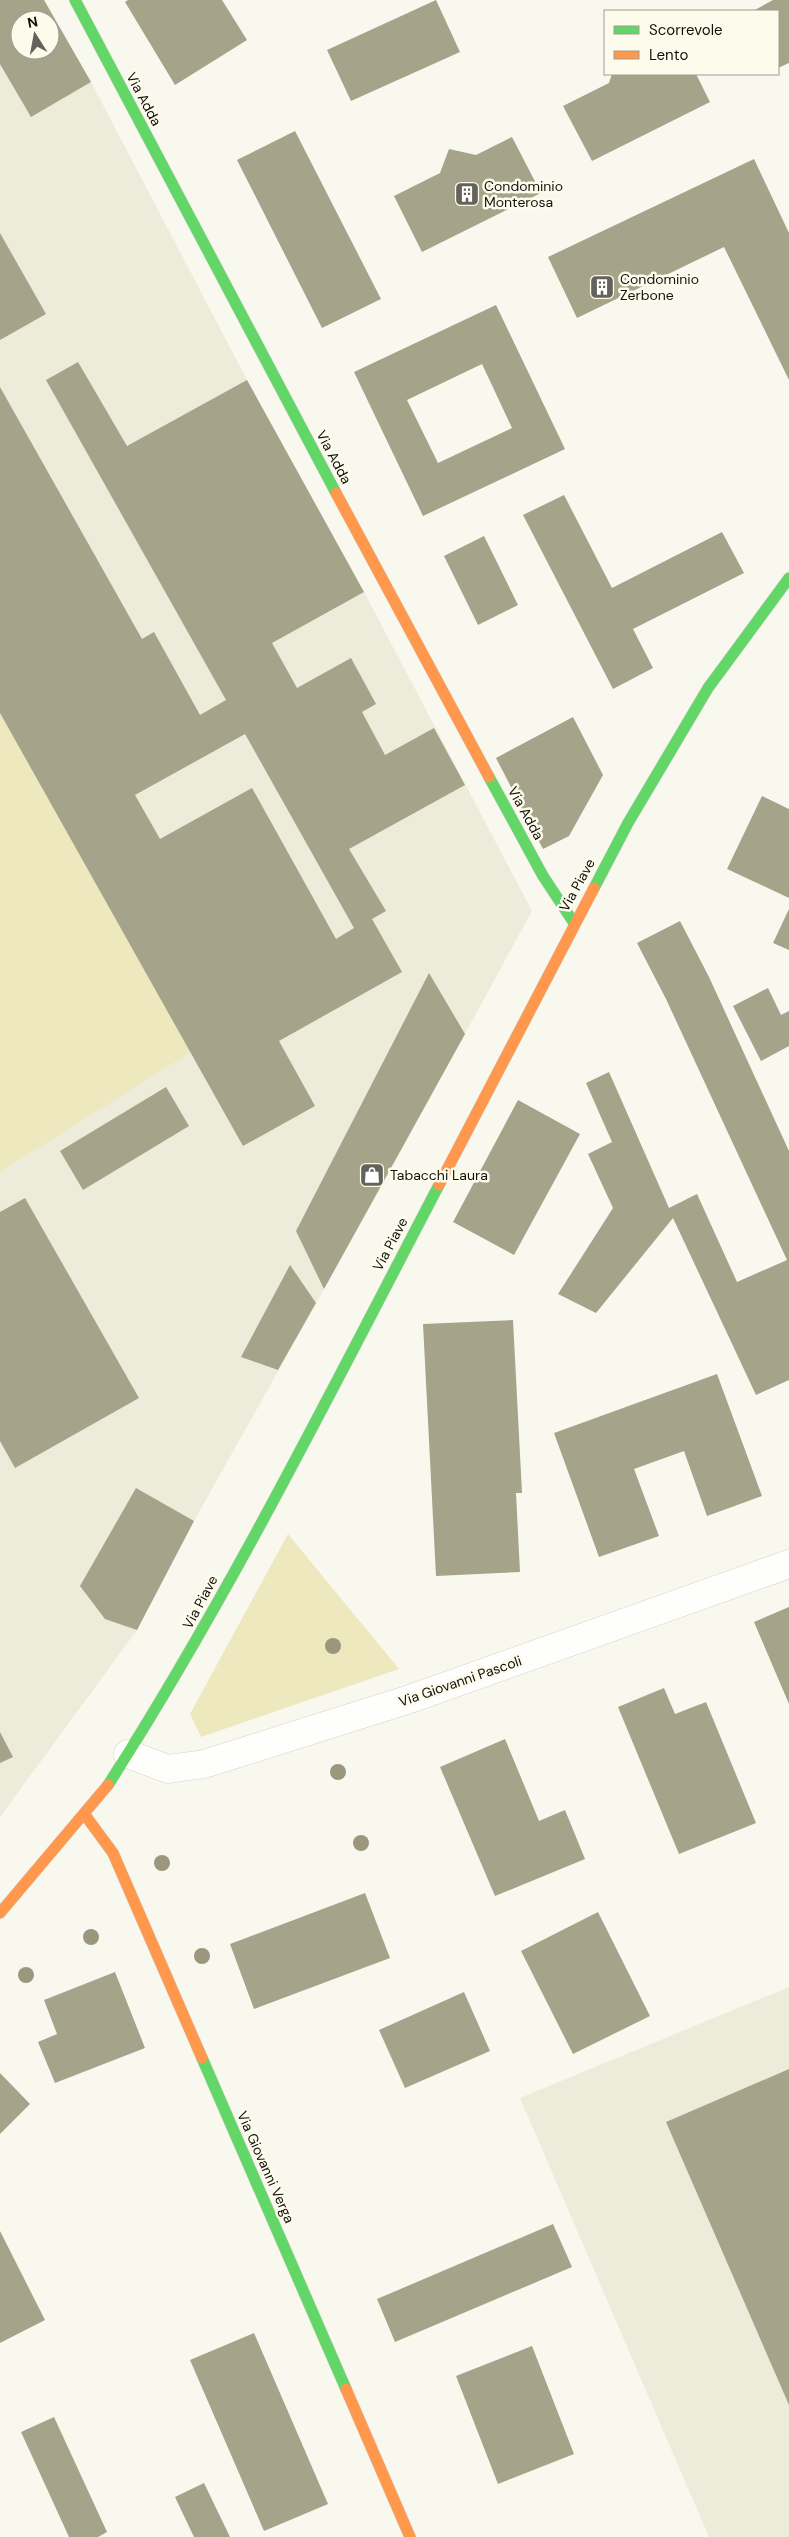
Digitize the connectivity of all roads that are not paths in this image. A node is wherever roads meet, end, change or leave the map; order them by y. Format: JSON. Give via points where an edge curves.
{"nodes":[{"id":1,"x":75,"y":0,"type":"edge"},
{"id":2,"x":789,"y":578,"type":"edge"},
{"id":3,"x":574,"y":923,"type":"junction"},
{"id":4,"x":789,"y":1564,"type":"edge"},
{"id":5,"x":128,"y":1754,"type":"junction"},
{"id":6,"x":85,"y":1815,"type":"junction"},
{"id":7,"x":0,"y":1913,"type":"edge"},
{"id":8,"x":410,"y":2537,"type":"edge"}],
"edges":[{"from":1,"to":3,"type":"street","name":"Via Adda","via":[[394,603],[543,876]]},
{"from":2,"to":3,"type":"street","name":"Via Piave","via":[[730,656],[685,724]]},
{"from":3,"to":5,"type":"street","name":"Via Piave","via":[[315,1422],[201,1633]]},
{"from":4,"to":5,"type":"street","name":"Via Giovanni Pascoli","via":[[410,1699],[204,1764],[168,1769]]},
{"from":5,"to":6,"type":"street","name":"Via Piave"},
{"from":6,"to":7,"type":"street","name":"Via Piave"},
{"from":6,"to":8,"type":"street","name":"Via Giovanni Verga","via":[[113,1853]]}]}
